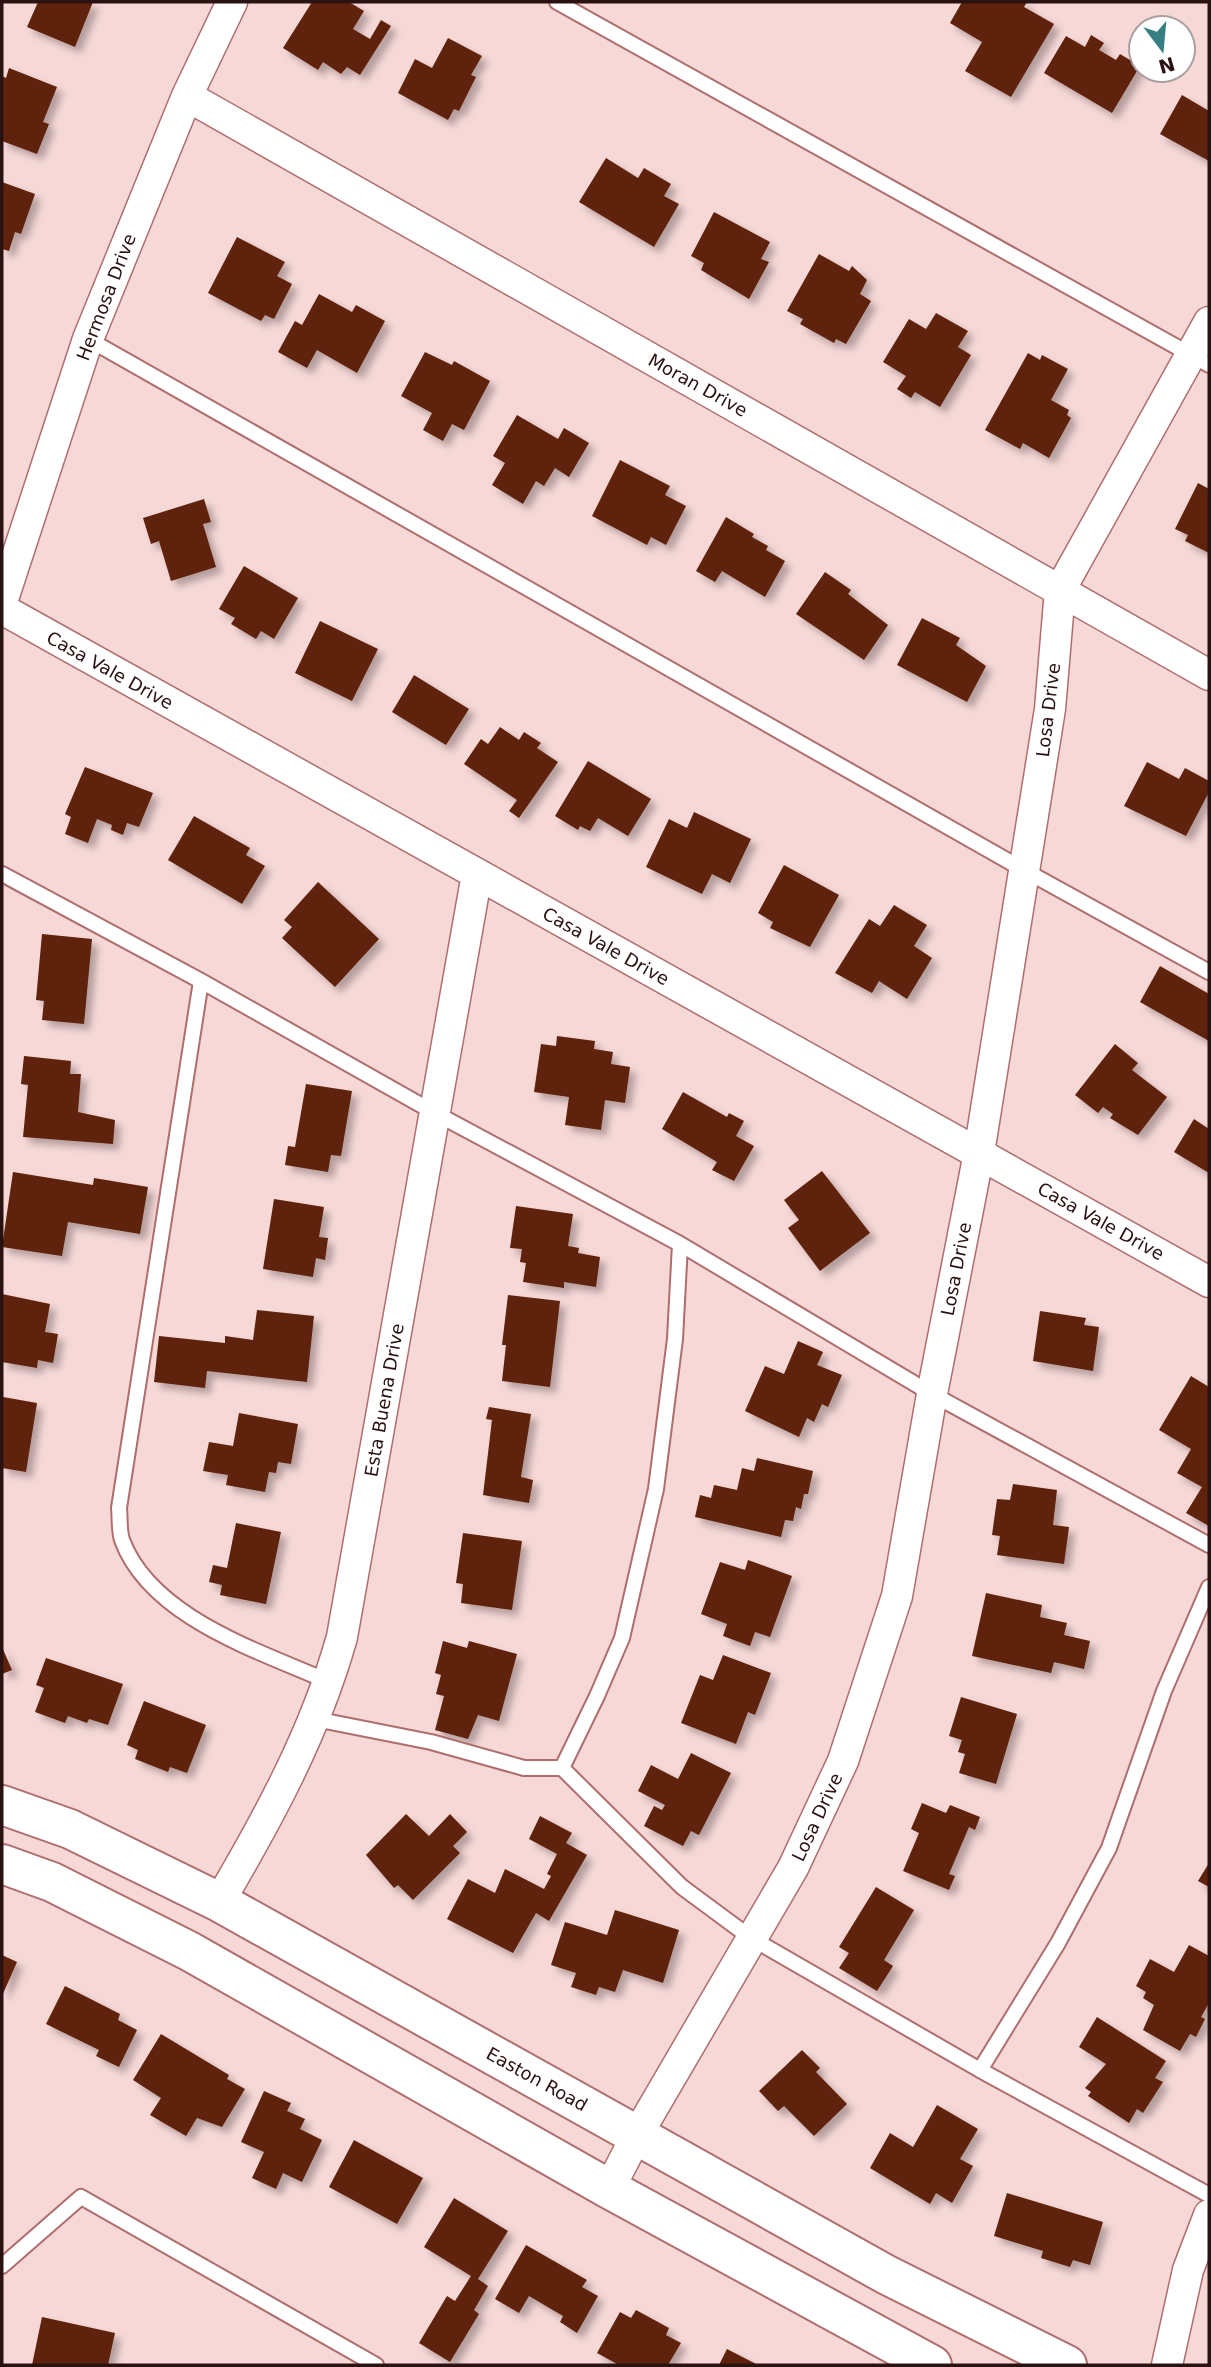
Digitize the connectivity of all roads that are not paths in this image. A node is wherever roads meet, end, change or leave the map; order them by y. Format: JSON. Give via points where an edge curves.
{"nodes":[{"id":1,"x":232,"y":2,"type":"edge"},
{"id":2,"x":557,"y":2,"type":"edge"},
{"id":3,"x":187,"y":96,"type":"junction"},
{"id":4,"x":1209,"y":323,"type":"edge"},
{"id":5,"x":88,"y":339,"type":"junction"},
{"id":6,"x":1200,"y":360,"type":"edge"},
{"id":7,"x":1060,"y":590,"type":"junction"},
{"id":8,"x":2,"y":602,"type":"edge"},
{"id":9,"x":2,"y":610,"type":"edge"},
{"id":10,"x":1209,"y":675,"type":"edge"},
{"id":11,"x":1024,"y":870,"type":"junction"},
{"id":12,"x":2,"y":874,"type":"edge"},
{"id":13,"x":477,"y":874,"type":"junction"},
{"id":14,"x":1209,"y":972,"type":"edge"},
{"id":15,"x":201,"y":981,"type":"junction"},
{"id":16,"x":435,"y":1113,"type":"junction"},
{"id":17,"x":979,"y":1153,"type":"junction"},
{"id":18,"x":680,"y":1244,"type":"junction"},
{"id":19,"x":1209,"y":1282,"type":"edge"},
{"id":20,"x":932,"y":1394,"type":"junction"},
{"id":21,"x":1209,"y":1545,"type":"edge"},
{"id":22,"x":1209,"y":1587,"type":"edge"},
{"id":23,"x":329,"y":1682,"type":"junction"},
{"id":24,"x":315,"y":1719,"type":"junction"},
{"id":25,"x":562,"y":1768,"type":"junction"},
{"id":26,"x":2,"y":1805,"type":"edge"},
{"id":27,"x":2,"y":1864,"type":"edge"},
{"id":28,"x":219,"y":1902,"type":"junction"},
{"id":29,"x":751,"y":1938,"type":"junction"},
{"id":30,"x":189,"y":1951,"type":"junction"},
{"id":31,"x":980,"y":2070,"type":"junction"},
{"id":32,"x":637,"y":2135,"type":"junction"},
{"id":33,"x":609,"y":2189,"type":"junction"},
{"id":34,"x":1209,"y":2195,"type":"edge"},
{"id":35,"x":1209,"y":2215,"type":"edge"},
{"id":36,"x":2,"y":2266,"type":"edge"},
{"id":37,"x":376,"y":2365,"type":"edge"},
{"id":38,"x":932,"y":2365,"type":"edge"},
{"id":39,"x":1067,"y":2365,"type":"edge"},
{"id":40,"x":1167,"y":2365,"type":"edge"}],
"edges":[{"from":1,"to":3,"type":"street","name":"Hermosa Drive"},
{"from":2,"to":6,"type":"lane"},
{"from":3,"to":5,"type":"street","name":"Hermosa Drive"},
{"from":3,"to":7,"type":"street","name":"Moran Drive"},
{"from":4,"to":6,"type":"street","name":"Losa Drive"},
{"from":5,"to":8,"type":"street","name":"Hermosa Drive"},
{"from":5,"to":11,"type":"lane"},
{"from":6,"to":7,"type":"street","name":"Losa Drive"},
{"from":7,"to":10,"type":"street","name":"Moran Drive"},
{"from":7,"to":11,"type":"street","name":"Losa Drive","via":[[1050,709]]},
{"from":9,"to":13,"type":"street","name":"Casa Vale Drive"},
{"from":11,"to":14,"type":"lane"},
{"from":11,"to":17,"type":"street","name":"Losa Drive"},
{"from":12,"to":15,"type":"lane"},
{"from":13,"to":16,"type":"street","name":"Esta Buena Drive"},
{"from":13,"to":17,"type":"street","name":"Casa Vale Drive"},
{"from":15,"to":16,"type":"lane"},
{"from":15,"to":23,"type":"lane","via":[[119,1508],[121,1538],[133,1562],[177,1609]]},
{"from":16,"to":18,"type":"lane"},
{"from":16,"to":23,"type":"street","name":"Esta Buena Drive","via":[[342,1637]]},
{"from":17,"to":19,"type":"street","name":"Casa Vale Drive"},
{"from":17,"to":20,"type":"street","name":"Losa Drive"},
{"from":18,"to":20,"type":"lane"},
{"from":18,"to":25,"type":"lane","via":[[675,1339],[650,1516],[622,1638]]},
{"from":20,"to":21,"type":"lane"},
{"from":20,"to":29,"type":"street","name":"Losa Drive","via":[[897,1596],[843,1762],[793,1868]]},
{"from":22,"to":31,"type":"lane","via":[[1164,1690],[1109,1848],[1058,1943]]},
{"from":23,"to":24,"type":"street","name":"Esta Buena Drive"},
{"from":24,"to":25,"type":"lane","via":[[431,1742],[524,1768]]},
{"from":24,"to":28,"type":"street","name":"Esta Buena Drive","via":[[268,1818]]},
{"from":25,"to":29,"type":"lane","via":[[682,1887]]},
{"from":26,"to":28,"type":"main road","name":"Easton Road","via":[[70,1829]]},
{"from":27,"to":30,"type":"main road","via":[[52,1882]]},
{"from":28,"to":30,"type":"main road"},
{"from":28,"to":32,"type":"main road","name":"Easton Road"},
{"from":29,"to":31,"type":"lane"},
{"from":29,"to":32,"type":"street","name":"Losa Drive"},
{"from":30,"to":33,"type":"main road"},
{"from":31,"to":34,"type":"lane"},
{"from":32,"to":33,"type":"street","name":"Losa Drive"},
{"from":32,"to":39,"type":"main road","name":"Easton Road","via":[[887,2275]]},
{"from":33,"to":38,"type":"main road"},
{"from":35,"to":40,"type":"street","via":[[1188,2270]]},
{"from":36,"to":37,"type":"lane","via":[[82,2197]]}]}
